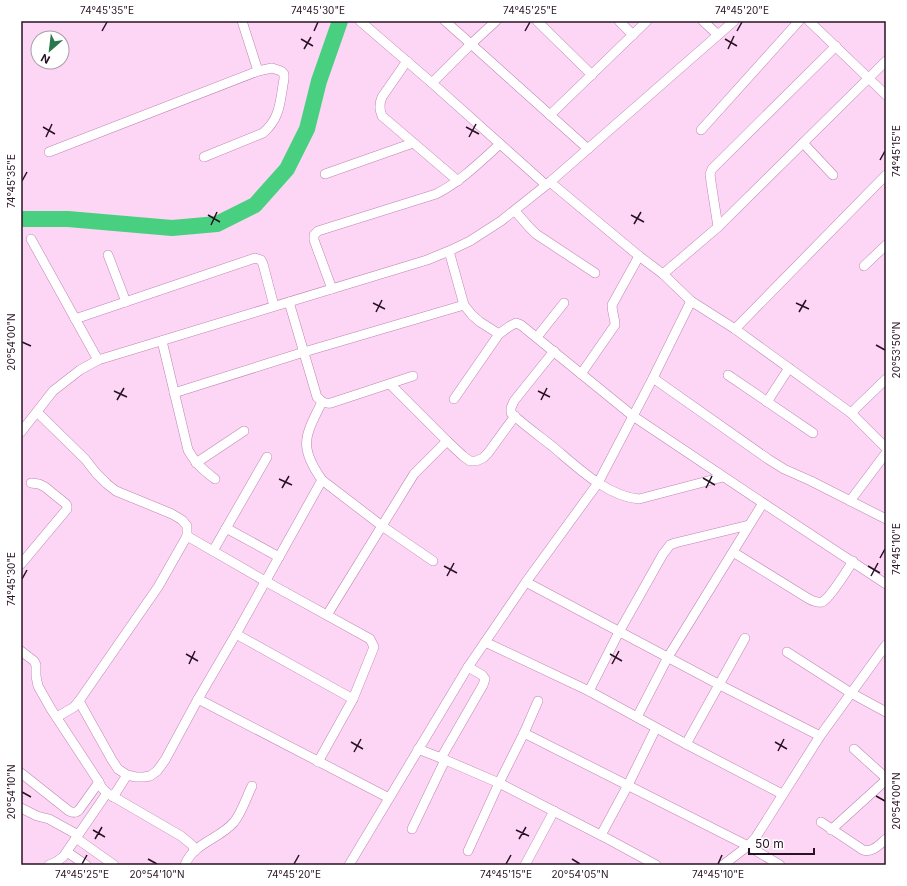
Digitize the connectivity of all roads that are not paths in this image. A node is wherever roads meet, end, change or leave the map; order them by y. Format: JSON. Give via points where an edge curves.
{"nodes":[{"id":1,"x":242,"y":21,"type":"edge"},
{"id":2,"x":360,"y":21,"type":"edge"},
{"id":3,"x":445,"y":21,"type":"edge"},
{"id":4,"x":496,"y":21,"type":"edge"},
{"id":5,"x":537,"y":21,"type":"edge"},
{"id":6,"x":619,"y":21,"type":"edge"},
{"id":7,"x":647,"y":21,"type":"edge"},
{"id":8,"x":703,"y":21,"type":"edge"},
{"id":9,"x":734,"y":21,"type":"edge"},
{"id":10,"x":799,"y":21,"type":"edge"},
{"id":11,"x":815,"y":23,"type":"edge"},
{"id":12,"x":633,"y":35,"type":"junction"},
{"id":13,"x":718,"y":35,"type":"junction"},
{"id":14,"x":471,"y":44,"type":"junction"},
{"id":15,"x":836,"y":46,"type":"junction"},
{"id":16,"x":406,"y":61,"type":"junction"},
{"id":17,"x":886,"y":61,"type":"edge"},
{"id":18,"x":258,"y":71,"type":"junction"},
{"id":19,"x":592,"y":75,"type":"junction"},
{"id":20,"x":869,"y":78,"type":"junction"},
{"id":21,"x":432,"y":83,"type":"junction"},
{"id":22,"x":886,"y":95,"type":"edge"},
{"id":23,"x":550,"y":115,"type":"junction"},
{"id":24,"x":701,"y":130,"type":"dead end"},
{"id":25,"x":413,"y":142,"type":"junction"},
{"id":26,"x":803,"y":143,"type":"junction"},
{"id":27,"x":500,"y":144,"type":"junction"},
{"id":28,"x":588,"y":149,"type":"junction"},
{"id":29,"x":49,"y":152,"type":"dead end"},
{"id":30,"x":204,"y":156,"type":"dead end"},
{"id":31,"x":325,"y":174,"type":"dead end"},
{"id":32,"x":833,"y":175,"type":"dead end"},
{"id":33,"x":886,"y":176,"type":"edge"},
{"id":34,"x":458,"y":181,"type":"junction"},
{"id":35,"x":548,"y":184,"type":"junction"},
{"id":36,"x":515,"y":210,"type":"junction"},
{"id":37,"x":718,"y":227,"type":"junction"},
{"id":38,"x":31,"y":239,"type":"dead end"},
{"id":39,"x":886,"y":245,"type":"edge"},
{"id":40,"x":449,"y":251,"type":"junction"},
{"id":41,"x":108,"y":255,"type":"dead end"},
{"id":42,"x":639,"y":256,"type":"junction"},
{"id":43,"x":864,"y":266,"type":"dead end"},
{"id":44,"x":595,"y":273,"type":"dead end"},
{"id":45,"x":663,"y":274,"type":"junction"},
{"id":46,"x":332,"y":289,"type":"junction"},
{"id":47,"x":691,"y":301,"type":"junction"},
{"id":48,"x":126,"y":302,"type":"junction"},
{"id":49,"x":289,"y":302,"type":"junction"},
{"id":50,"x":564,"y":303,"type":"dead end"},
{"id":51,"x":464,"y":305,"type":"junction"},
{"id":52,"x":274,"y":306,"type":"junction"},
{"id":53,"x":75,"y":319,"type":"junction"},
{"id":54,"x":735,"y":329,"type":"junction"},
{"id":55,"x":499,"y":334,"type":"junction"},
{"id":56,"x":537,"y":337,"type":"junction"},
{"id":57,"x":162,"y":341,"type":"junction"},
{"id":58,"x":554,"y":351,"type":"junction"},
{"id":59,"x":304,"y":352,"type":"junction"},
{"id":60,"x":98,"y":360,"type":"junction"},
{"id":61,"x":789,"y":368,"type":"junction"},
{"id":62,"x":582,"y":374,"type":"junction"},
{"id":63,"x":728,"y":375,"type":"dead end"},
{"id":64,"x":413,"y":376,"type":"dead end"},
{"id":65,"x":653,"y":378,"type":"junction"},
{"id":66,"x":886,"y":379,"type":"edge"},
{"id":67,"x":390,"y":384,"type":"junction"},
{"id":68,"x":174,"y":393,"type":"junction"},
{"id":69,"x":454,"y":399,"type":"dead end"},
{"id":70,"x":322,"y":402,"type":"junction"},
{"id":71,"x":768,"y":402,"type":"junction"},
{"id":72,"x":37,"y":412,"type":"junction"},
{"id":73,"x":851,"y":413,"type":"junction"},
{"id":74,"x":515,"y":416,"type":"junction"},
{"id":75,"x":633,"y":416,"type":"junction"},
{"id":76,"x":244,"y":431,"type":"dead end"},
{"id":77,"x":21,"y":432,"type":"edge"},
{"id":78,"x":813,"y":433,"type":"dead end"},
{"id":79,"x":447,"y":441,"type":"junction"},
{"id":80,"x":886,"y":448,"type":"edge"},
{"id":81,"x":886,"y":453,"type":"edge"},
{"id":82,"x":267,"y":457,"type":"dead end"},
{"id":83,"x":196,"y":462,"type":"junction"},
{"id":84,"x":723,"y":477,"type":"junction"},
{"id":85,"x":214,"y":478,"type":"dead end"},
{"id":86,"x":322,"y":480,"type":"junction"},
{"id":87,"x":31,"y":483,"type":"dead end"},
{"id":88,"x":598,"y":483,"type":"junction"},
{"id":89,"x":850,"y":500,"type":"junction"},
{"id":90,"x":763,"y":503,"type":"junction"},
{"id":91,"x":886,"y":519,"type":"edge"},
{"id":92,"x":749,"y":525,"type":"junction"},
{"id":93,"x":382,"y":526,"type":"junction"},
{"id":94,"x":226,"y":528,"type":"junction"},
{"id":95,"x":187,"y":536,"type":"junction"},
{"id":96,"x":213,"y":551,"type":"junction"},
{"id":97,"x":733,"y":552,"type":"junction"},
{"id":98,"x":279,"y":557,"type":"junction"},
{"id":99,"x":433,"y":561,"type":"dead end"},
{"id":100,"x":853,"y":561,"type":"junction"},
{"id":101,"x":21,"y":564,"type":"edge"},
{"id":102,"x":265,"y":581,"type":"junction"},
{"id":103,"x":526,"y":582,"type":"junction"},
{"id":104,"x":886,"y":584,"type":"edge"},
{"id":105,"x":327,"y":615,"type":"junction"},
{"id":106,"x":619,"y":632,"type":"junction"},
{"id":107,"x":236,"y":634,"type":"junction"},
{"id":108,"x":745,"y":638,"type":"dead end"},
{"id":109,"x":485,"y":642,"type":"junction"},
{"id":110,"x":886,"y":645,"type":"edge"},
{"id":111,"x":21,"y":651,"type":"edge"},
{"id":112,"x":786,"y":652,"type":"dead end"},
{"id":113,"x":668,"y":657,"type":"junction"},
{"id":114,"x":468,"y":667,"type":"junction"},
{"id":115,"x":718,"y":684,"type":"junction"},
{"id":116,"x":589,"y":691,"type":"junction"},
{"id":117,"x":851,"y":692,"type":"junction"},
{"id":118,"x":198,"y":699,"type":"junction"},
{"id":119,"x":353,"y":699,"type":"junction"},
{"id":120,"x":538,"y":701,"type":"dead end"},
{"id":121,"x":76,"y":704,"type":"junction"},
{"id":122,"x":886,"y":712,"type":"edge"},
{"id":123,"x":59,"y":716,"type":"junction"},
{"id":124,"x":637,"y":717,"type":"junction"},
{"id":125,"x":656,"y":728,"type":"junction"},
{"id":126,"x":524,"y":733,"type":"junction"},
{"id":127,"x":820,"y":736,"type":"junction"},
{"id":128,"x":686,"y":744,"type":"junction"},
{"id":129,"x":418,"y":749,"type":"junction"},
{"id":130,"x":854,"y":749,"type":"dead end"},
{"id":131,"x":443,"y":759,"type":"junction"},
{"id":132,"x":318,"y":762,"type":"junction"},
{"id":133,"x":21,"y":773,"type":"edge"},
{"id":134,"x":127,"y":775,"type":"junction"},
{"id":135,"x":886,"y":779,"type":"edge"},
{"id":136,"x":99,"y":782,"type":"junction"},
{"id":137,"x":499,"y":783,"type":"junction"},
{"id":138,"x":252,"y":786,"type":"dead end"},
{"id":139,"x":628,"y":786,"type":"junction"},
{"id":140,"x":114,"y":792,"type":"junction"},
{"id":141,"x":782,"y":794,"type":"junction"},
{"id":142,"x":389,"y":798,"type":"junction"},
{"id":143,"x":21,"y":808,"type":"edge"},
{"id":144,"x":554,"y":811,"type":"junction"},
{"id":145,"x":821,"y":822,"type":"dead end"},
{"id":146,"x":412,"y":829,"type":"dead end"},
{"id":147,"x":831,"y":830,"type":"junction"},
{"id":148,"x":601,"y":835,"type":"junction"},
{"id":149,"x":77,"y":837,"type":"junction"},
{"id":150,"x":886,"y":839,"type":"edge"},
{"id":151,"x":748,"y":846,"type":"junction"},
{"id":152,"x":197,"y":849,"type":"junction"},
{"id":153,"x":468,"y":851,"type":"dead end"},
{"id":154,"x":66,"y":852,"type":"junction"},
{"id":155,"x":50,"y":865,"type":"edge"},
{"id":156,"x":86,"y":865,"type":"edge"},
{"id":157,"x":114,"y":865,"type":"edge"},
{"id":158,"x":186,"y":865,"type":"edge"},
{"id":159,"x":349,"y":865,"type":"edge"},
{"id":160,"x":525,"y":865,"type":"edge"},
{"id":161,"x":656,"y":865,"type":"edge"},
{"id":162,"x":723,"y":865,"type":"edge"},
{"id":163,"x":780,"y":865,"type":"edge"}],
"edges":[{"from":1,"to":18,"type":"street"},
{"from":2,"to":16,"type":"street"},
{"from":3,"to":14,"type":"street"},
{"from":4,"to":14,"type":"street"},
{"from":5,"to":19,"type":"street"},
{"from":6,"to":12,"type":"street"},
{"from":7,"to":12,"type":"street"},
{"from":8,"to":13,"type":"street"},
{"from":9,"to":13,"type":"street"},
{"from":10,"to":24,"type":"street"},
{"from":11,"to":15,"type":"street"},
{"from":12,"to":19,"type":"street"},
{"from":13,"to":28,"type":"street"},
{"from":14,"to":21,"type":"street"},
{"from":14,"to":23,"type":"street"},
{"from":15,"to":20,"type":"street"},
{"from":15,"to":37,"type":"street","via":[[712,169],[710,174]]},
{"from":16,"to":21,"type":"street"},
{"from":16,"to":25,"type":"street","via":[[379,103],[382,116]]},
{"from":17,"to":20,"type":"street"},
{"from":18,"to":29,"type":"street"},
{"from":18,"to":30,"type":"street","via":[[272,68],[284,74],[278,114],[274,121],[263,133]]},
{"from":19,"to":23,"type":"street"},
{"from":20,"to":22,"type":"street"},
{"from":20,"to":26,"type":"street"},
{"from":21,"to":27,"type":"street"},
{"from":23,"to":28,"type":"street"},
{"from":25,"to":31,"type":"street"},
{"from":25,"to":34,"type":"street"},
{"from":26,"to":32,"type":"street"},
{"from":26,"to":37,"type":"street"},
{"from":27,"to":34,"type":"street"},
{"from":27,"to":35,"type":"street"},
{"from":28,"to":35,"type":"street"},
{"from":33,"to":54,"type":"street"},
{"from":34,"to":46,"type":"street","via":[[436,194],[318,231],[314,235],[314,240]]},
{"from":35,"to":36,"type":"street"},
{"from":35,"to":42,"type":"street"},
{"from":36,"to":40,"type":"street","via":[[470,241]]},
{"from":36,"to":44,"type":"street","via":[[536,234]]},
{"from":37,"to":45,"type":"street"},
{"from":38,"to":53,"type":"street"},
{"from":39,"to":43,"type":"street"},
{"from":40,"to":46,"type":"street"},
{"from":40,"to":51,"type":"street"},
{"from":41,"to":48,"type":"street"},
{"from":42,"to":45,"type":"street"},
{"from":42,"to":62,"type":"street","via":[[612,305],[615,325]]},
{"from":45,"to":47,"type":"street"},
{"from":46,"to":49,"type":"street"},
{"from":47,"to":54,"type":"street"},
{"from":47,"to":65,"type":"street"},
{"from":48,"to":52,"type":"street","via":[[255,258],[263,264]]},
{"from":48,"to":53,"type":"street"},
{"from":49,"to":52,"type":"street"},
{"from":49,"to":59,"type":"street"},
{"from":50,"to":56,"type":"street"},
{"from":51,"to":55,"type":"street","via":[[480,322]]},
{"from":51,"to":59,"type":"street"},
{"from":52,"to":57,"type":"street"},
{"from":53,"to":60,"type":"street"},
{"from":54,"to":61,"type":"street"},
{"from":55,"to":56,"type":"street","via":[[516,323]]},
{"from":55,"to":69,"type":"street"},
{"from":56,"to":58,"type":"street"},
{"from":57,"to":60,"type":"street"},
{"from":57,"to":68,"type":"street"},
{"from":58,"to":62,"type":"street"},
{"from":58,"to":74,"type":"street","via":[[514,401],[511,413]]},
{"from":59,"to":68,"type":"street"},
{"from":59,"to":70,"type":"street","via":[[317,397]]},
{"from":60,"to":72,"type":"street","via":[[53,391]]},
{"from":61,"to":71,"type":"street"},
{"from":61,"to":73,"type":"street"},
{"from":62,"to":75,"type":"street"},
{"from":63,"to":71,"type":"street"},
{"from":64,"to":67,"type":"street"},
{"from":65,"to":75,"type":"street"},
{"from":65,"to":89,"type":"street","via":[[784,469]]},
{"from":66,"to":73,"type":"street"},
{"from":67,"to":70,"type":"street","via":[[331,403]]},
{"from":67,"to":79,"type":"street"},
{"from":68,"to":83,"type":"street","via":[[188,450]]},
{"from":70,"to":86,"type":"street","via":[[307,434],[306,446],[315,471]]},
{"from":71,"to":78,"type":"street"},
{"from":72,"to":77,"type":"street"},
{"from":72,"to":95,"type":"street","via":[[107,484],[116,491],[182,520],[187,526]]},
{"from":73,"to":80,"type":"street"},
{"from":74,"to":79,"type":"street","via":[[488,453],[476,461],[470,461]]},
{"from":74,"to":88,"type":"street"},
{"from":75,"to":84,"type":"street"},
{"from":75,"to":88,"type":"street"},
{"from":76,"to":83,"type":"street"},
{"from":79,"to":93,"type":"street","via":[[414,474]]},
{"from":81,"to":89,"type":"street"},
{"from":82,"to":94,"type":"street"},
{"from":83,"to":85,"type":"street"},
{"from":84,"to":88,"type":"street","via":[[639,499],[619,494]]},
{"from":84,"to":90,"type":"street"},
{"from":86,"to":93,"type":"street"},
{"from":86,"to":98,"type":"street"},
{"from":87,"to":101,"type":"street","via":[[45,487],[67,506]]},
{"from":88,"to":103,"type":"street"},
{"from":89,"to":91,"type":"street"},
{"from":90,"to":92,"type":"street"},
{"from":90,"to":100,"type":"street"},
{"from":92,"to":97,"type":"street"},
{"from":92,"to":106,"type":"street","via":[[670,545]]},
{"from":93,"to":99,"type":"street"},
{"from":93,"to":105,"type":"street"},
{"from":94,"to":96,"type":"street"},
{"from":94,"to":98,"type":"street"},
{"from":95,"to":96,"type":"street"},
{"from":95,"to":121,"type":"street","via":[[158,587]]},
{"from":96,"to":102,"type":"street"},
{"from":97,"to":100,"type":"street","via":[[815,602],[822,602],[828,597]]},
{"from":97,"to":113,"type":"street"},
{"from":98,"to":102,"type":"street"},
{"from":100,"to":104,"type":"street"},
{"from":102,"to":105,"type":"street"},
{"from":102,"to":107,"type":"street"},
{"from":103,"to":106,"type":"street"},
{"from":103,"to":109,"type":"street"},
{"from":105,"to":119,"type":"street","via":[[370,639],[374,647]]},
{"from":106,"to":113,"type":"street"},
{"from":106,"to":116,"type":"street"},
{"from":107,"to":118,"type":"street"},
{"from":107,"to":119,"type":"street"},
{"from":108,"to":115,"type":"street"},
{"from":109,"to":114,"type":"street"},
{"from":109,"to":116,"type":"street"},
{"from":110,"to":117,"type":"street"},
{"from":111,"to":123,"type":"street","via":[[34,661],[38,686]]},
{"from":112,"to":117,"type":"street"},
{"from":113,"to":115,"type":"street"},
{"from":113,"to":124,"type":"street"},
{"from":114,"to":129,"type":"street"},
{"from":114,"to":131,"type":"street","via":[[482,675],[483,685]]},
{"from":115,"to":127,"type":"street"},
{"from":115,"to":128,"type":"street"},
{"from":116,"to":124,"type":"street"},
{"from":117,"to":122,"type":"street"},
{"from":117,"to":127,"type":"street"},
{"from":118,"to":132,"type":"street"},
{"from":118,"to":134,"type":"street","via":[[157,771],[144,777]]},
{"from":119,"to":132,"type":"street"},
{"from":120,"to":126,"type":"street"},
{"from":121,"to":123,"type":"street"},
{"from":121,"to":134,"type":"street","via":[[112,760]]},
{"from":123,"to":136,"type":"street"},
{"from":124,"to":125,"type":"street"},
{"from":125,"to":128,"type":"street"},
{"from":125,"to":139,"type":"street"},
{"from":126,"to":137,"type":"street"},
{"from":126,"to":139,"type":"street"},
{"from":127,"to":141,"type":"street"},
{"from":128,"to":141,"type":"street"},
{"from":129,"to":131,"type":"street"},
{"from":129,"to":142,"type":"street"},
{"from":130,"to":135,"type":"street"},
{"from":131,"to":137,"type":"street"},
{"from":131,"to":146,"type":"street"},
{"from":132,"to":142,"type":"street"},
{"from":133,"to":136,"type":"street","via":[[72,813],[79,810]]},
{"from":134,"to":140,"type":"street"},
{"from":135,"to":147,"type":"street"},
{"from":136,"to":140,"type":"street","via":[[102,788]]},
{"from":137,"to":144,"type":"street"},
{"from":137,"to":153,"type":"street"},
{"from":138,"to":152,"type":"street","via":[[235,822]]},
{"from":139,"to":148,"type":"street"},
{"from":139,"to":151,"type":"street"},
{"from":140,"to":149,"type":"street"},
{"from":140,"to":152,"type":"street"},
{"from":141,"to":151,"type":"street","via":[[764,826]]},
{"from":142,"to":159,"type":"street"},
{"from":143,"to":149,"type":"street","via":[[49,819]]},
{"from":144,"to":148,"type":"street"},
{"from":144,"to":160,"type":"street"},
{"from":145,"to":147,"type":"street"},
{"from":147,"to":150,"type":"street","via":[[867,852]]},
{"from":148,"to":161,"type":"street"},
{"from":149,"to":154,"type":"street"},
{"from":149,"to":157,"type":"street"},
{"from":151,"to":162,"type":"street"},
{"from":151,"to":163,"type":"street"},
{"from":152,"to":158,"type":"street","via":[[187,860]]},
{"from":154,"to":155,"type":"street","via":[[60,860]]},
{"from":154,"to":156,"type":"street"}]}
